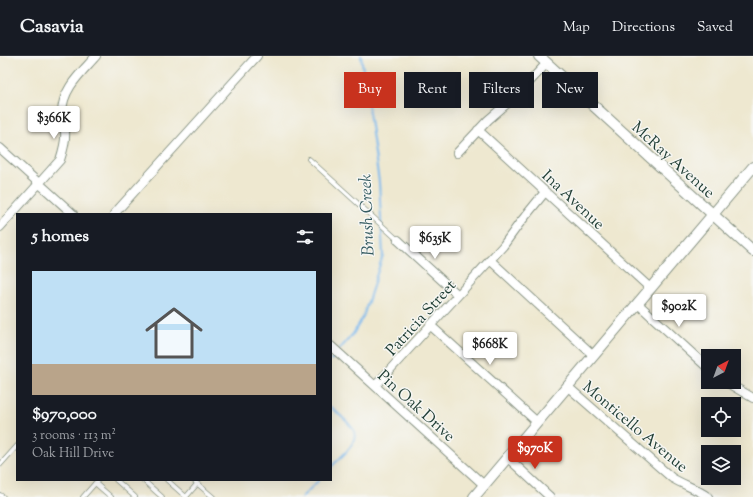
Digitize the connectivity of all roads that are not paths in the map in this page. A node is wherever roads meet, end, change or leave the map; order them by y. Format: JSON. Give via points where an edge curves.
{"nodes":[{"id":1,"x":96,"y":56,"type":"edge"},
{"id":2,"x":257,"y":56,"type":"edge"},
{"id":3,"x":543,"y":59,"type":"edge"},
{"id":4,"x":478,"y":130,"type":"junction"},
{"id":5,"x":0,"y":148,"type":"edge"},
{"id":6,"x":457,"y":153,"type":"dead end"},
{"id":7,"x":309,"y":159,"type":"dead end"},
{"id":8,"x":753,"y":167,"type":"edge"},
{"id":9,"x":39,"y":183,"type":"junction"},
{"id":10,"x":545,"y":192,"type":"junction"},
{"id":11,"x":72,"y":213,"type":"edge"},
{"id":12,"x":115,"y":213,"type":"edge"},
{"id":13,"x":712,"y":214,"type":"junction"},
{"id":14,"x":0,"y":227,"type":"edge"},
{"id":15,"x":398,"y":240,"type":"joint"},
{"id":16,"x":753,"y":251,"type":"edge"},
{"id":17,"x":490,"y":260,"type":"junction"},
{"id":18,"x":650,"y":288,"type":"junction"},
{"id":19,"x":458,"y":295,"type":"junction"},
{"id":20,"x":637,"y":303,"type":"junction"},
{"id":21,"x":430,"y":325,"type":"junction"},
{"id":22,"x":333,"y":348,"type":"edge"},
{"id":23,"x":594,"y":355,"type":"junction"},
{"id":24,"x":701,"y":362,"type":"edge"},
{"id":25,"x":375,"y":386,"type":"junction"},
{"id":26,"x":567,"y":386,"type":"junction"},
{"id":27,"x":738,"y":389,"type":"edge"},
{"id":28,"x":753,"y":398,"type":"edge"},
{"id":29,"x":537,"y":422,"type":"junction"},
{"id":30,"x":16,"y":447,"type":"edge"},
{"id":31,"x":507,"y":457,"type":"junction"},
{"id":32,"x":0,"y":465,"type":"edge"},
{"id":33,"x":97,"y":481,"type":"edge"},
{"id":34,"x":117,"y":481,"type":"edge"},
{"id":35,"x":144,"y":481,"type":"edge"},
{"id":36,"x":168,"y":481,"type":"edge"},
{"id":37,"x":196,"y":481,"type":"edge"},
{"id":38,"x":484,"y":484,"type":"junction"},
{"id":39,"x":0,"y":495,"type":"edge"},
{"id":40,"x":211,"y":496,"type":"edge"},
{"id":41,"x":3,"y":497,"type":"edge"},
{"id":42,"x":83,"y":497,"type":"edge"},
{"id":43,"x":110,"y":497,"type":"edge"},
{"id":44,"x":135,"y":497,"type":"edge"},
{"id":45,"x":162,"y":497,"type":"edge"},
{"id":46,"x":186,"y":497,"type":"edge"},
{"id":47,"x":474,"y":497,"type":"edge"},
{"id":48,"x":550,"y":497,"type":"edge"},
{"id":49,"x":708,"y":497,"type":"edge"}],
"edges":[{"from":1,"to":9,"type":"street","via":[[66,93],[62,114],[65,134],[60,160]]},
{"from":2,"to":12,"type":"street"},
{"from":3,"to":4,"type":"street","via":[[517,95]]},
{"from":3,"to":13,"type":"street","name":"McRay Avenue"},
{"from":4,"to":6,"type":"street"},
{"from":4,"to":10,"type":"street","name":"Ina Avenue"},
{"from":5,"to":9,"type":"street"},
{"from":7,"to":15,"type":"lane"},
{"from":8,"to":13,"type":"street"},
{"from":9,"to":11,"type":"street"},
{"from":9,"to":14,"type":"street"},
{"from":10,"to":17,"type":"street","name":"Patricia Street"},
{"from":10,"to":18,"type":"street","name":"Ina Avenue"},
{"from":13,"to":16,"type":"street","name":"McRay Avenue"},
{"from":13,"to":18,"type":"street"},
{"from":15,"to":19,"type":"street"},
{"from":17,"to":19,"type":"street","name":"Patricia Street"},
{"from":17,"to":23,"type":"street","name":"Monticello Avenue"},
{"from":18,"to":20,"type":"street"},
{"from":19,"to":21,"type":"street","name":"Patricia Street"},
{"from":20,"to":23,"type":"street"},
{"from":20,"to":24,"type":"street"},
{"from":21,"to":25,"type":"street","name":"Patricia Street"},
{"from":21,"to":29,"type":"street"},
{"from":22,"to":25,"type":"street","name":"Pin Oak Drive"},
{"from":23,"to":26,"type":"street"},
{"from":25,"to":38,"type":"street","name":"Pin Oak Drive"},
{"from":26,"to":29,"type":"street"},
{"from":26,"to":49,"type":"street","name":"Monticello Avenue","via":[[672,478]]},
{"from":27,"to":28,"type":"street"},
{"from":29,"to":31,"type":"street"},
{"from":30,"to":32,"type":"lane"},
{"from":31,"to":38,"type":"street"},
{"from":31,"to":48,"type":"street"},
{"from":33,"to":42,"type":"lane"},
{"from":33,"to":43,"type":"lane"},
{"from":34,"to":44,"type":"lane"},
{"from":35,"to":45,"type":"lane"},
{"from":36,"to":46,"type":"lane"},
{"from":37,"to":40,"type":"lane"},
{"from":37,"to":46,"type":"lane"},
{"from":38,"to":47,"type":"street"},
{"from":39,"to":41,"type":"lane"}]}
